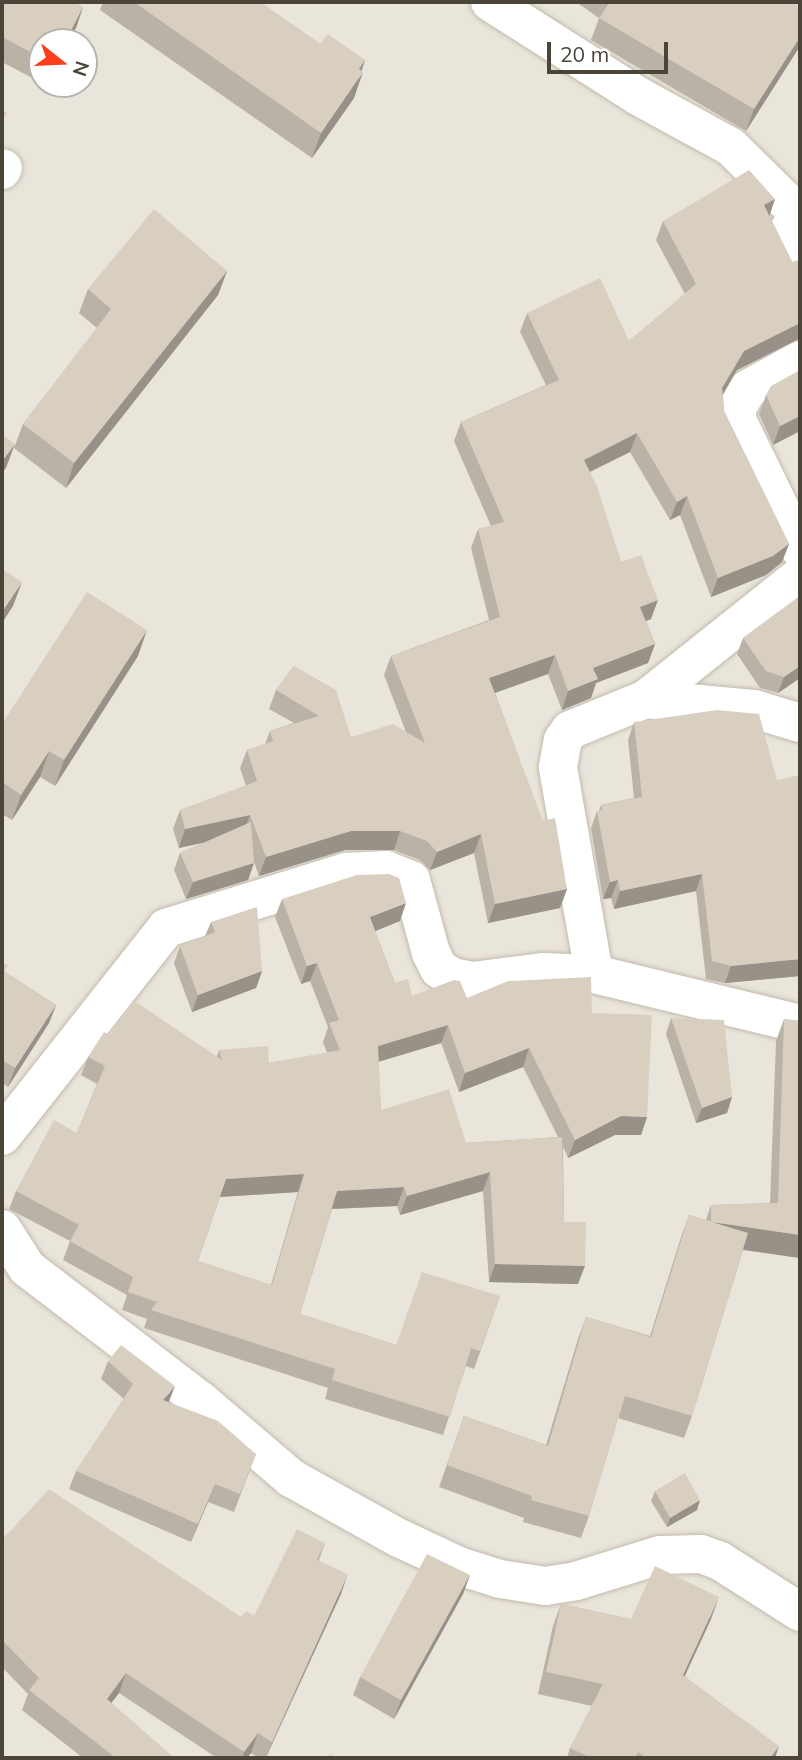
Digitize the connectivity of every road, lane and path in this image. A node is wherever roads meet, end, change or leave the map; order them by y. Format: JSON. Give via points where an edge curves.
{"nodes":[{"id":1,"x":490,"y":2,"type":"edge"},
{"id":2,"x":800,"y":216,"type":"edge"},
{"id":3,"x":800,"y":256,"type":"edge"},
{"id":4,"x":800,"y":360,"type":"edge"},
{"id":5,"x":800,"y":549,"type":"edge"},
{"id":6,"x":800,"y":576,"type":"edge"},
{"id":7,"x":646,"y":699,"type":"junction"},
{"id":8,"x":800,"y":723,"type":"edge"},
{"id":9,"x":594,"y":974,"type":"junction"},
{"id":10,"x":800,"y":1024,"type":"edge"},
{"id":11,"x":2,"y":1136,"type":"edge"},
{"id":12,"x":2,"y":1228,"type":"edge"},
{"id":13,"x":800,"y":1612,"type":"edge"}],
"edges":[{"from":1,"to":2,"type":"street","via":[[638,96],[731,147]]},
{"from":2,"to":3,"type":"street","via":[[790,228],[790,239]]},
{"from":4,"to":5,"type":"street","via":[[748,388],[737,408],[737,420]]},
{"from":6,"to":7,"type":"street"},
{"from":7,"to":8,"type":"street","via":[[754,709]]},
{"from":7,"to":9,"type":"street","via":[[570,730],[560,749],[558,767]]},
{"from":9,"to":10,"type":"street"},
{"from":9,"to":11,"type":"street","via":[[544,972],[472,981],[453,977],[439,969],[431,953],[411,880],[386,870],[346,872],[166,928]]},
{"from":12,"to":13,"type":"street","via":[[27,1268],[201,1401],[291,1478],[399,1538],[479,1573],[545,1586],[660,1555],[701,1554],[720,1561]]}]}
